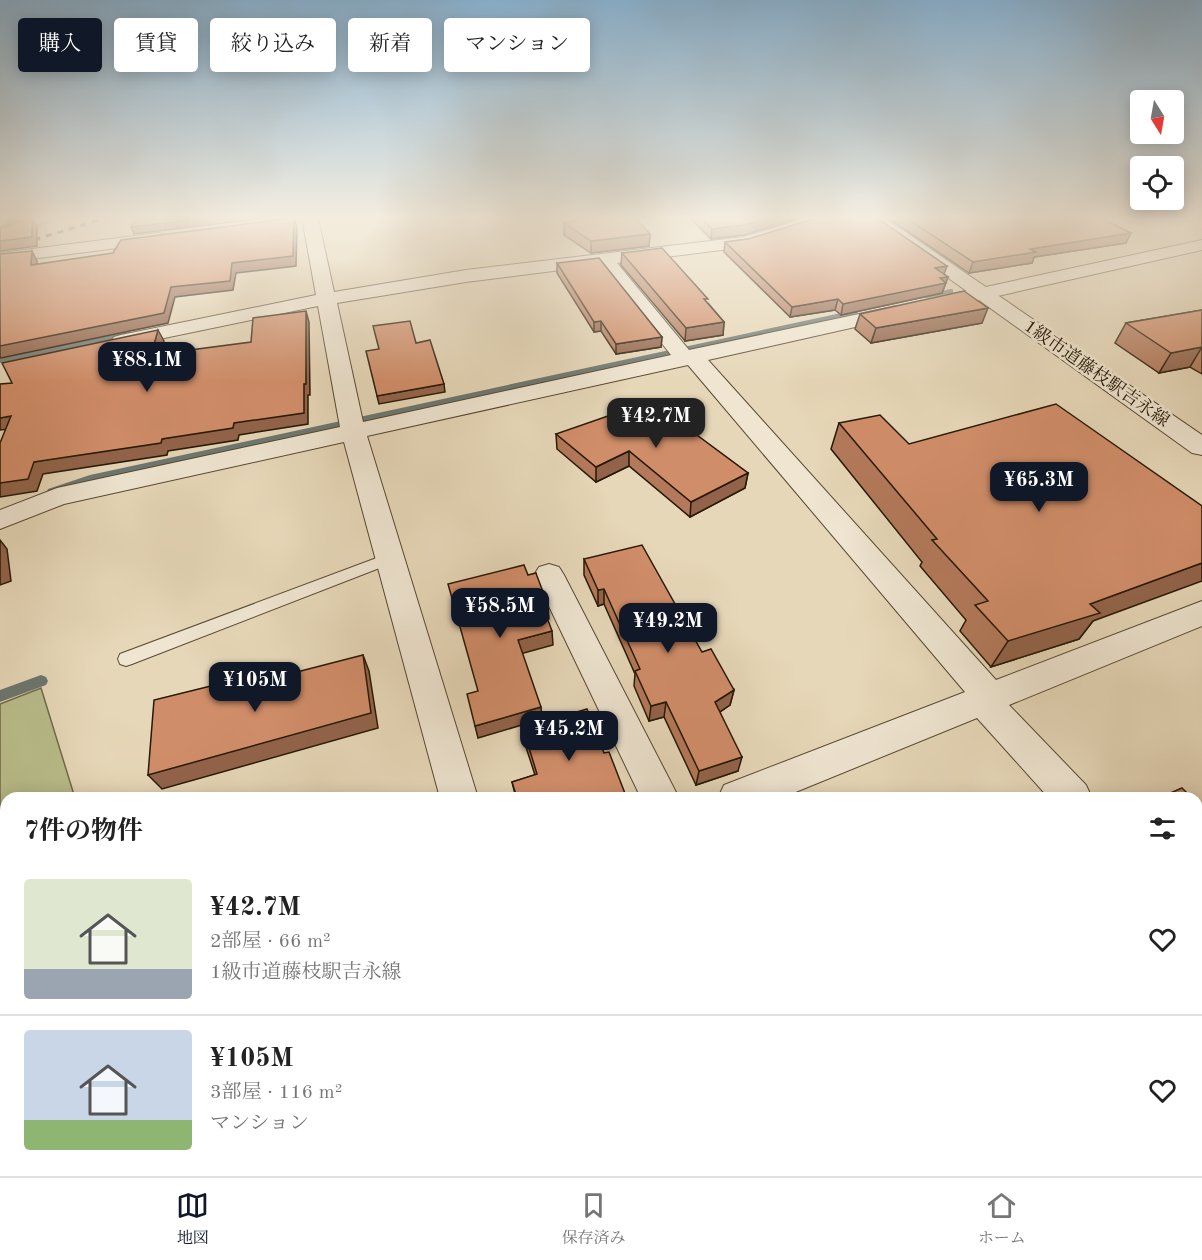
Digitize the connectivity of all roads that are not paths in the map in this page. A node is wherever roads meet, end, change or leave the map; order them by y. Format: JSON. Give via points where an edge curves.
{"nodes":[{"id":1,"x":321,"y":273,"type":"edge"},
{"id":2,"x":492,"y":273,"type":"edge"},
{"id":3,"x":616,"y":273,"type":"edge"},
{"id":4,"x":954,"y":273,"type":"edge"},
{"id":5,"x":1075,"y":273,"type":"edge"},
{"id":6,"x":984,"y":293,"type":"junction"},
{"id":7,"x":327,"y":299,"type":"junction"},
{"id":8,"x":105,"y":345,"type":"edge"},
{"id":9,"x":683,"y":353,"type":"junction"},
{"id":10,"x":352,"y":422,"type":"junction"},
{"id":11,"x":1202,"y":447,"type":"edge"},
{"id":12,"x":0,"y":520,"type":"edge"},
{"id":13,"x":390,"y":558,"type":"junction"},
{"id":14,"x":549,"y":575,"type":"dead end"},
{"id":15,"x":1202,"y":613,"type":"edge"},
{"id":16,"x":126,"y":659,"type":"dead end"},
{"id":17,"x":986,"y":699,"type":"junction"},
{"id":18,"x":457,"y":792,"type":"edge"},
{"id":19,"x":657,"y":792,"type":"edge"},
{"id":20,"x":752,"y":792,"type":"edge"},
{"id":21,"x":1068,"y":792,"type":"edge"}],
"edges":[{"from":1,"to":7,"type":"street"},
{"from":2,"to":7,"type":"street"},
{"from":3,"to":9,"type":"street"},
{"from":4,"to":6,"type":"street","name":"1級市道藤枝駅吉永線"},
{"from":5,"to":6,"type":"street"},
{"from":6,"to":9,"type":"street"},
{"from":6,"to":11,"type":"street","name":"1級市道藤枝駅吉永線"},
{"from":7,"to":8,"type":"street"},
{"from":7,"to":10,"type":"street"},
{"from":9,"to":10,"type":"street"},
{"from":9,"to":17,"type":"street","via":[[808,488]]},
{"from":10,"to":12,"type":"street","via":[[57,497]]},
{"from":10,"to":13,"type":"street"},
{"from":13,"to":16,"type":"lane"},
{"from":13,"to":18,"type":"street"},
{"from":14,"to":19,"type":"street"},
{"from":15,"to":17,"type":"street"},
{"from":17,"to":20,"type":"street"},
{"from":17,"to":21,"type":"street"}]}
